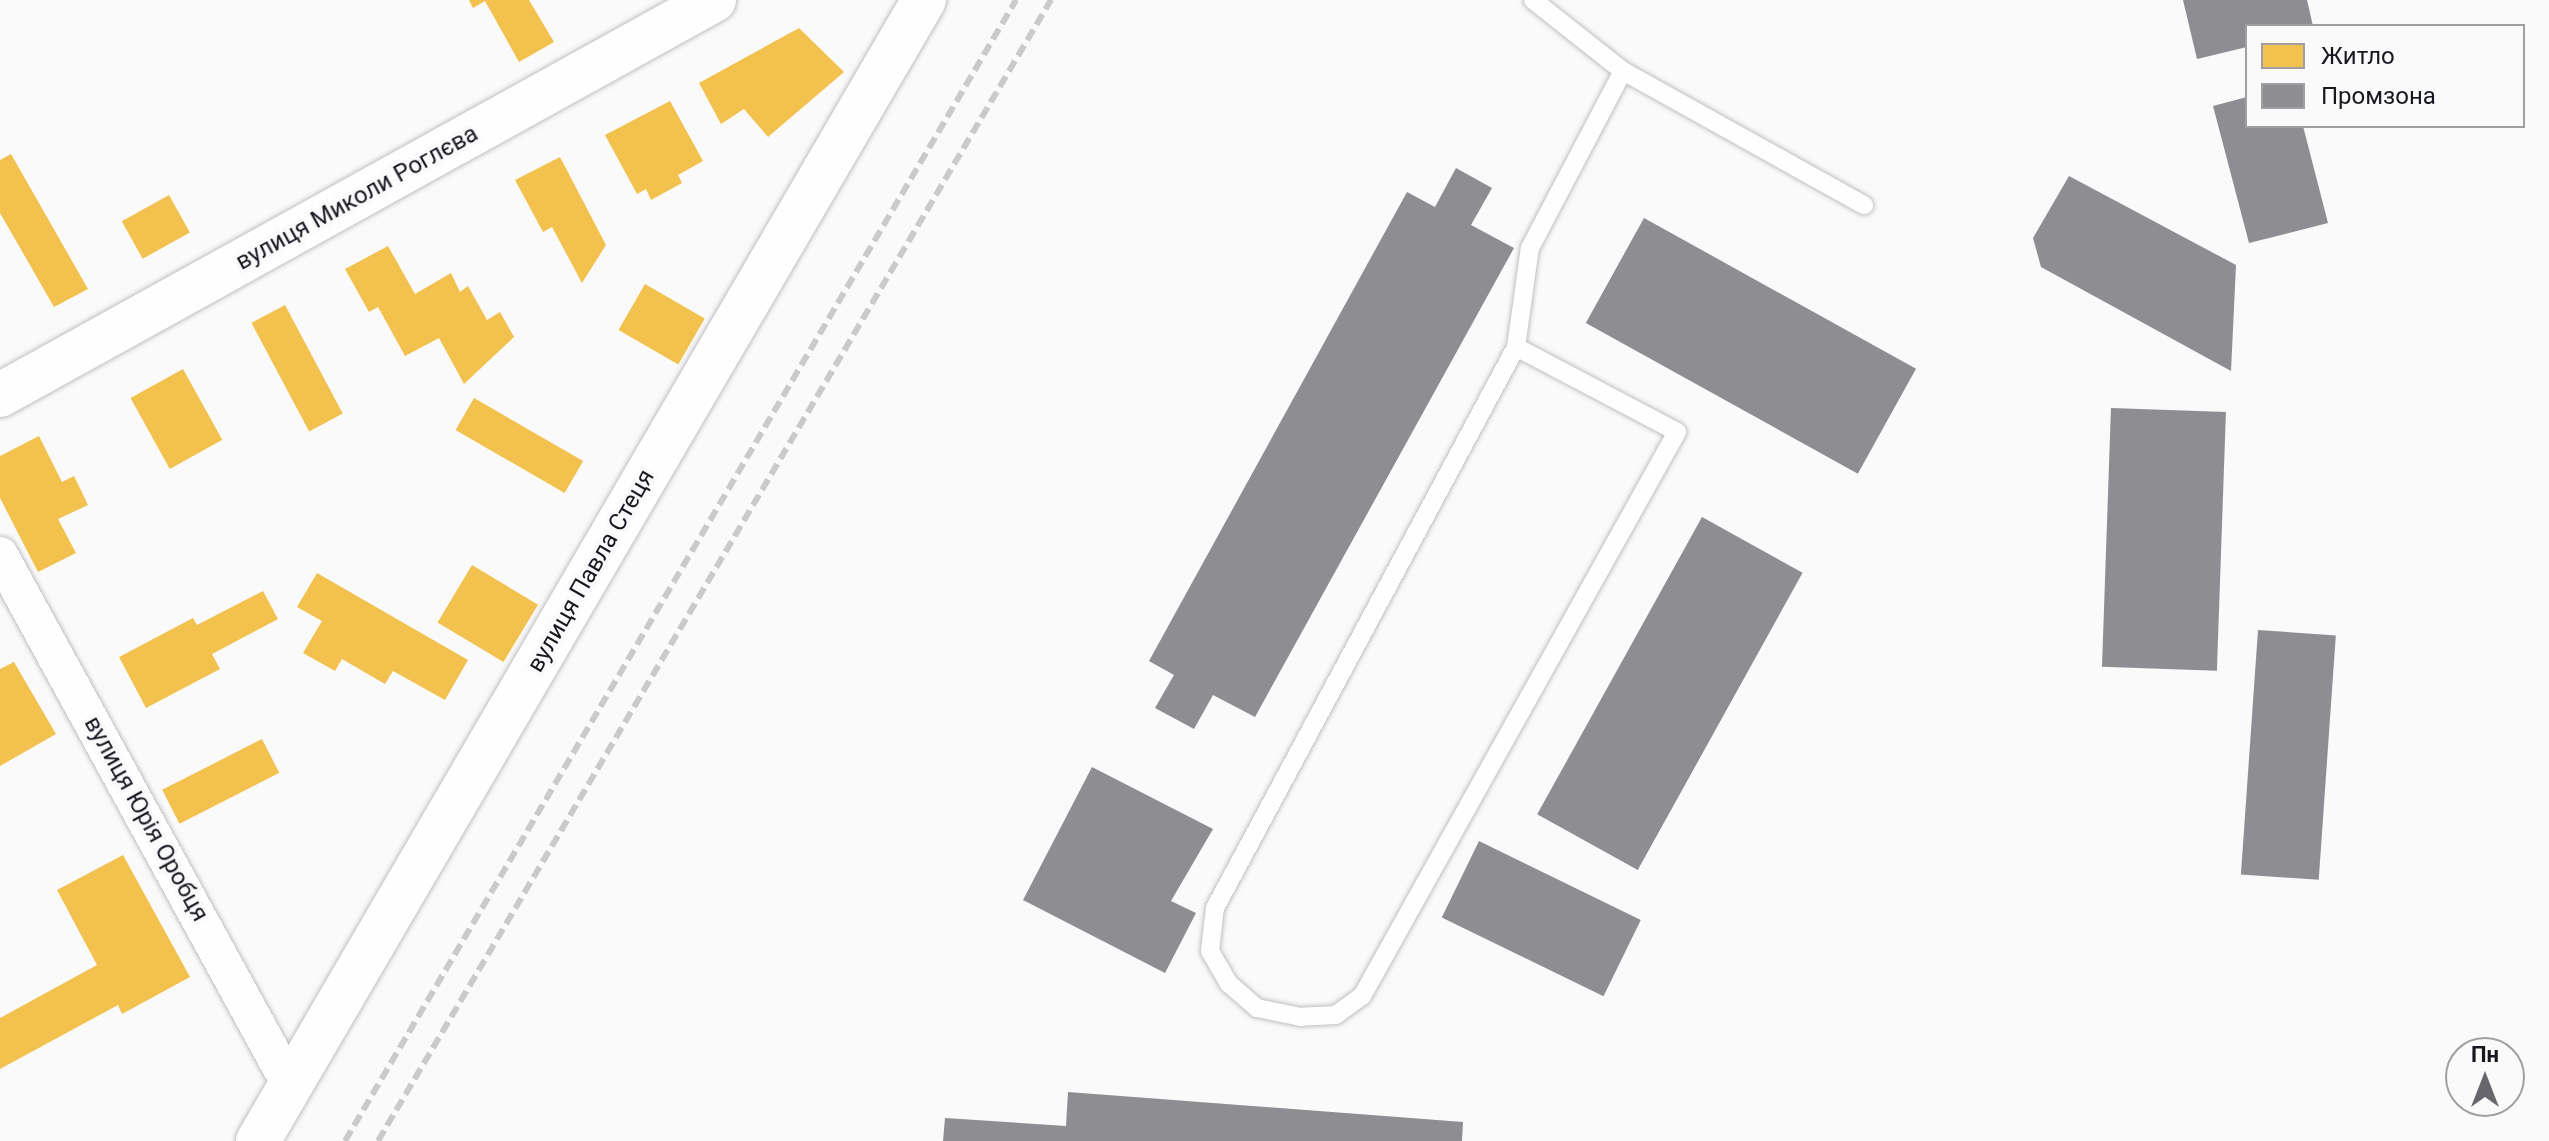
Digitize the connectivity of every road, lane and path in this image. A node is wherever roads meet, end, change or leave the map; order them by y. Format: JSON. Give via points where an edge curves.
{"nodes":[{"id":1,"x":714,"y":0,"type":"edge"},
{"id":2,"x":924,"y":0,"type":"edge"},
{"id":3,"x":1533,"y":0,"type":"edge"},
{"id":4,"x":1623,"y":71,"type":"junction"},
{"id":5,"x":1864,"y":205,"type":"dead end"},
{"id":6,"x":1516,"y":347,"type":"junction"},
{"id":7,"x":0,"y":395,"type":"edge"},
{"id":8,"x":0,"y":555,"type":"edge"},
{"id":9,"x":290,"y":1085,"type":"junction"},
{"id":10,"x":258,"y":1141,"type":"edge"}],
"edges":[{"from":1,"to":7,"type":"street","name":"вулиця Миколи Роглєва"},
{"from":2,"to":9,"type":"street","name":"вулиця Павла Стеця"},
{"from":3,"to":4,"type":"lane"},
{"from":4,"to":5,"type":"lane"},
{"from":4,"to":6,"type":"lane","via":[[1530,248]]},
{"from":6,"to":6,"type":"lane","via":[[1215,908],[1210,951],[1229,984],[1257,1008],[1301,1017],[1336,1015],[1362,996],[1677,432]]},
{"from":8,"to":9,"type":"street","name":"вулиця Юрія Оробця"},
{"from":9,"to":10,"type":"street","name":"вулиця Павла Стеця"}]}
